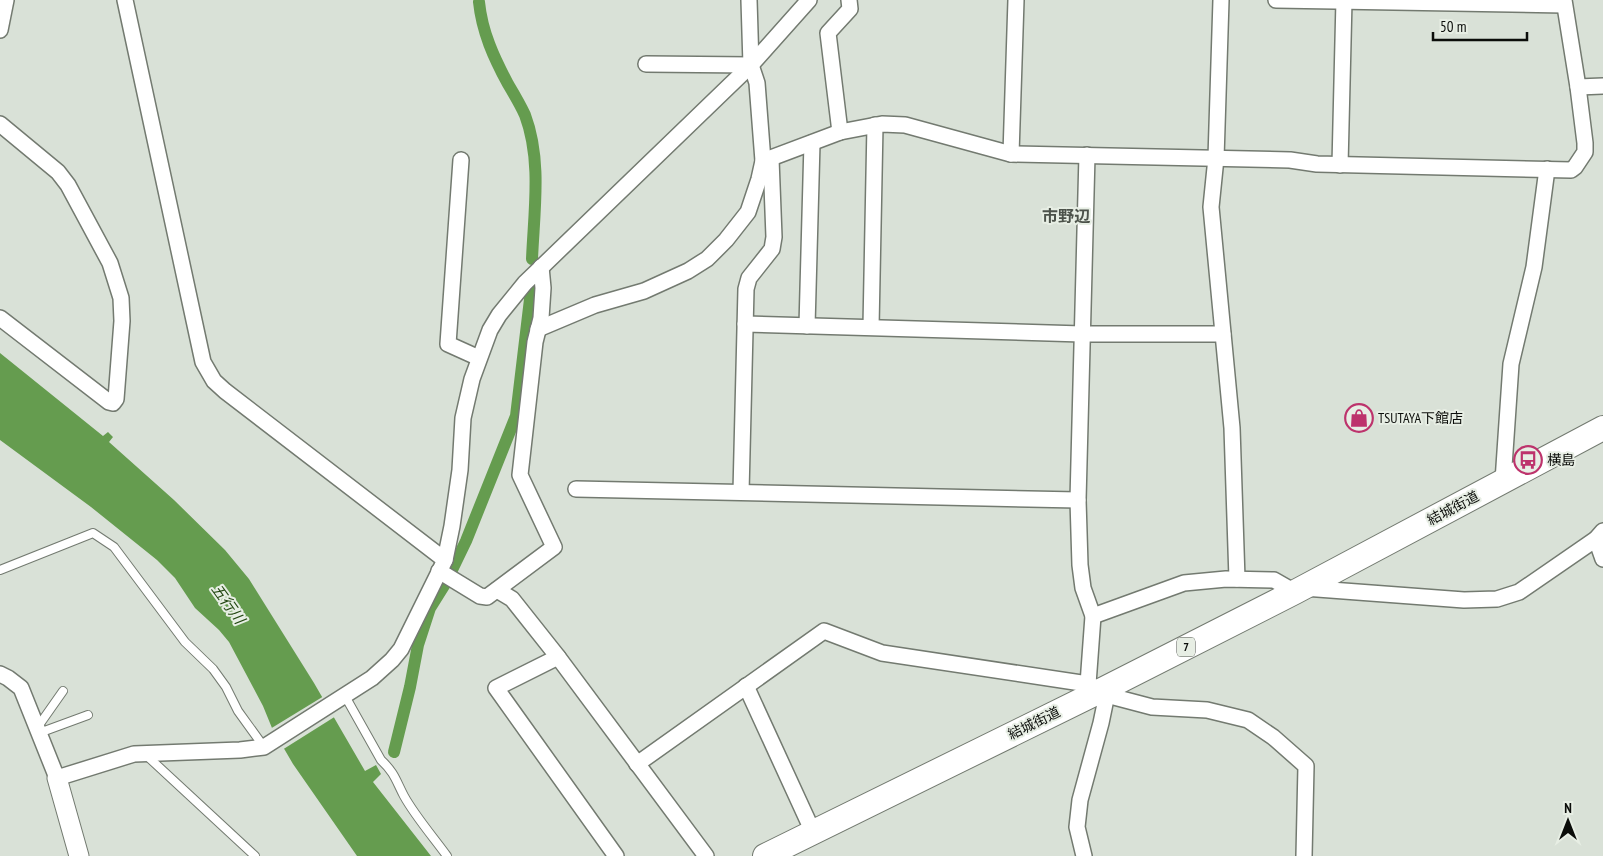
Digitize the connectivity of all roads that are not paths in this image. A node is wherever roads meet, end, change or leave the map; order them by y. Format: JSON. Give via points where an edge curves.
{"nodes":[{"id":1,"x":6,"y":0,"type":"edge"},
{"id":2,"x":125,"y":0,"type":"edge"},
{"id":3,"x":749,"y":0,"type":"edge"},
{"id":4,"x":809,"y":0,"type":"edge"},
{"id":5,"x":849,"y":0,"type":"edge"},
{"id":6,"x":1016,"y":0,"type":"edge"},
{"id":7,"x":1221,"y":0,"type":"edge"},
{"id":8,"x":1276,"y":0,"type":"edge"},
{"id":9,"x":1344,"y":1,"type":"edge"},
{"id":10,"x":1564,"y":3,"type":"edge"},
{"id":11,"x":0,"y":30,"type":"edge"},
{"id":12,"x":646,"y":64,"type":"dead end"},
{"id":13,"x":751,"y":66,"type":"junction"},
{"id":14,"x":1603,"y":86,"type":"edge"},
{"id":15,"x":1578,"y":87,"type":"junction"},
{"id":16,"x":0,"y":124,"type":"edge"},
{"id":17,"x":875,"y":125,"type":"junction"},
{"id":18,"x":840,"y":132,"type":"junction"},
{"id":19,"x":812,"y":143,"type":"junction"},
{"id":20,"x":1011,"y":154,"type":"junction"},
{"id":21,"x":1087,"y":155,"type":"junction"},
{"id":22,"x":1216,"y":158,"type":"junction"},
{"id":23,"x":462,"y":160,"type":"dead end"},
{"id":24,"x":767,"y":160,"type":"junction"},
{"id":25,"x":1340,"y":165,"type":"junction"},
{"id":26,"x":1547,"y":169,"type":"junction"},
{"id":27,"x":542,"y":267,"type":"junction"},
{"id":28,"x":0,"y":318,"type":"edge"},
{"id":29,"x":745,"y":324,"type":"junction"},
{"id":30,"x":807,"y":326,"type":"junction"},
{"id":31,"x":871,"y":327,"type":"junction"},
{"id":32,"x":538,"y":329,"type":"junction"},
{"id":33,"x":1082,"y":334,"type":"junction"},
{"id":34,"x":1223,"y":334,"type":"junction"},
{"id":35,"x":479,"y":358,"type":"junction"},
{"id":36,"x":1603,"y":428,"type":"edge"},
{"id":37,"x":1503,"y":481,"type":"junction"},
{"id":38,"x":576,"y":489,"type":"dead end"},
{"id":39,"x":741,"y":492,"type":"junction"},
{"id":40,"x":1078,"y":500,"type":"junction"},
{"id":41,"x":1599,"y":535,"type":"edge"},
{"id":42,"x":1603,"y":558,"type":"edge"},
{"id":43,"x":442,"y":565,"type":"junction"},
{"id":44,"x":0,"y":570,"type":"edge"},
{"id":45,"x":1237,"y":579,"type":"junction"},
{"id":46,"x":497,"y":590,"type":"junction"},
{"id":47,"x":1299,"y":590,"type":"junction"},
{"id":48,"x":1093,"y":616,"type":"junction"},
{"id":49,"x":558,"y":656,"type":"junction"},
{"id":50,"x":0,"y":674,"type":"edge"},
{"id":51,"x":746,"y":686,"type":"junction"},
{"id":52,"x":1098,"y":690,"type":"junction"},
{"id":53,"x":63,"y":691,"type":"dead end"},
{"id":54,"x":341,"y":699,"type":"junction"},
{"id":55,"x":88,"y":715,"type":"dead end"},
{"id":56,"x":38,"y":730,"type":"junction"},
{"id":57,"x":267,"y":746,"type":"junction"},
{"id":58,"x":145,"y":753,"type":"junction"},
{"id":59,"x":637,"y":764,"type":"junction"},
{"id":60,"x":57,"y":778,"type":"junction"},
{"id":61,"x":814,"y":832,"type":"junction"},
{"id":62,"x":79,"y":856,"type":"edge"},
{"id":63,"x":256,"y":856,"type":"edge"},
{"id":64,"x":448,"y":856,"type":"edge"},
{"id":65,"x":616,"y":856,"type":"edge"},
{"id":66,"x":706,"y":856,"type":"edge"},
{"id":67,"x":765,"y":856,"type":"edge"},
{"id":68,"x":1084,"y":856,"type":"edge"},
{"id":69,"x":1304,"y":856,"type":"edge"}],
"edges":[{"from":1,"to":11,"type":"street"},
{"from":2,"to":43,"type":"street","via":[[203,362],[224,391]]},
{"from":3,"to":13,"type":"street"},
{"from":4,"to":13,"type":"street"},
{"from":5,"to":18,"type":"street","via":[[850,9],[828,33]]},
{"from":6,"to":20,"type":"street"},
{"from":7,"to":22,"type":"street"},
{"from":8,"to":9,"type":"street"},
{"from":9,"to":10,"type":"street"},
{"from":9,"to":25,"type":"street"},
{"from":10,"to":15,"type":"street"},
{"from":12,"to":13,"type":"street"},
{"from":13,"to":24,"type":"street","via":[[757,83]]},
{"from":13,"to":27,"type":"street"},
{"from":14,"to":15,"type":"street"},
{"from":15,"to":26,"type":"street","via":[[1585,152],[1571,170]]},
{"from":16,"to":28,"type":"street","via":[[58,172],[68,185],[113,271],[121,298],[122,321],[116,399],[109,402]]},
{"from":17,"to":18,"type":"street"},
{"from":17,"to":20,"type":"street","via":[[905,124]]},
{"from":17,"to":31,"type":"street"},
{"from":18,"to":19,"type":"street"},
{"from":19,"to":24,"type":"street"},
{"from":19,"to":30,"type":"street"},
{"from":20,"to":21,"type":"street"},
{"from":21,"to":22,"type":"street"},
{"from":21,"to":33,"type":"street"},
{"from":22,"to":25,"type":"street"},
{"from":22,"to":34,"type":"street","via":[[1211,208]]},
{"from":23,"to":35,"type":"street","via":[[448,344]]},
{"from":24,"to":29,"type":"street","via":[[774,237],[772,249],[746,284]]},
{"from":24,"to":32,"type":"street","via":[[748,212],[707,259],[644,291],[595,305]]},
{"from":25,"to":26,"type":"street"},
{"from":26,"to":37,"type":"street","via":[[1534,267],[1511,364]]},
{"from":27,"to":32,"type":"street"},
{"from":27,"to":35,"type":"street","via":[[525,282],[499,315]]},
{"from":29,"to":30,"type":"street"},
{"from":29,"to":39,"type":"street"},
{"from":30,"to":31,"type":"street"},
{"from":31,"to":33,"type":"street"},
{"from":32,"to":46,"type":"street","via":[[520,474],[554,547]]},
{"from":33,"to":34,"type":"street"},
{"from":33,"to":40,"type":"street"},
{"from":34,"to":45,"type":"street","via":[[1232,428]]},
{"from":35,"to":43,"type":"street","via":[[464,418],[452,526]]},
{"from":36,"to":37,"type":"main road","name":"結城街道","number":"7"},
{"from":37,"to":47,"type":"main road","name":"結城街道","number":"7"},
{"from":38,"to":39,"type":"street"},
{"from":39,"to":40,"type":"street"},
{"from":40,"to":48,"type":"street","via":[[1080,565]]},
{"from":41,"to":42,"type":"street"},
{"from":41,"to":47,"type":"street","via":[[1519,592],[1497,599]]},
{"from":43,"to":46,"type":"street","via":[[480,596],[487,597]]},
{"from":43,"to":54,"type":"street","via":[[401,649],[372,678]]},
{"from":44,"to":57,"type":"lane","via":[[93,533],[114,547],[185,642],[213,669],[238,711]]},
{"from":45,"to":47,"type":"street","via":[[1274,580]]},
{"from":45,"to":48,"type":"street","via":[[1184,583]]},
{"from":46,"to":49,"type":"street","via":[[512,599]]},
{"from":47,"to":52,"type":"main road","name":"結城街道","number":"7"},
{"from":48,"to":52,"type":"street"},
{"from":49,"to":59,"type":"street"},
{"from":49,"to":65,"type":"street","via":[[496,688]]},
{"from":50,"to":56,"type":"street","via":[[21,688]]},
{"from":51,"to":52,"type":"street","via":[[824,631],[882,653]]},
{"from":51,"to":59,"type":"street"},
{"from":51,"to":61,"type":"street"},
{"from":52,"to":61,"type":"main road","name":"結城街道","number":"7"},
{"from":52,"to":68,"type":"street","via":[[1101,723],[1080,800],[1077,826]]},
{"from":52,"to":69,"type":"street","via":[[1152,707],[1207,710],[1248,720],[1273,737],[1306,766]]},
{"from":53,"to":56,"type":"lane"},
{"from":54,"to":57,"type":"street"},
{"from":54,"to":64,"type":"lane","via":[[389,768],[404,796]]},
{"from":55,"to":56,"type":"lane"},
{"from":56,"to":60,"type":"street"},
{"from":57,"to":58,"type":"street"},
{"from":58,"to":60,"type":"street"},
{"from":58,"to":63,"type":"lane"},
{"from":59,"to":66,"type":"street"},
{"from":60,"to":62,"type":"street"},
{"from":61,"to":67,"type":"main road","name":"結城街道","number":"7"}]}
